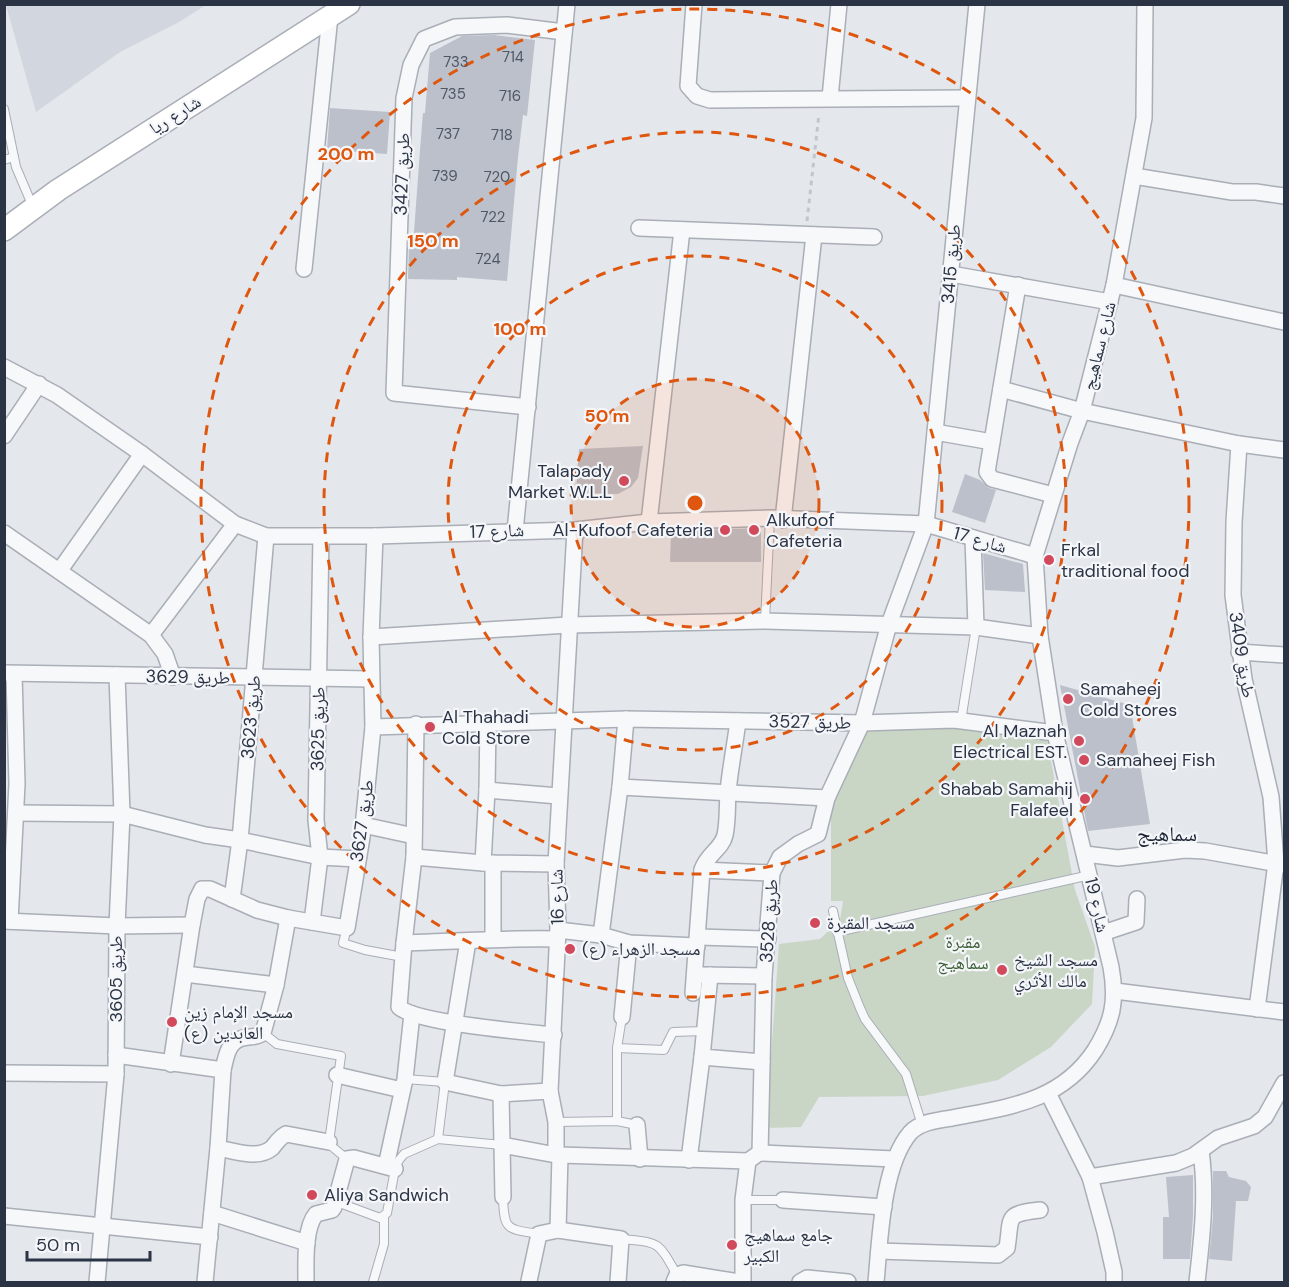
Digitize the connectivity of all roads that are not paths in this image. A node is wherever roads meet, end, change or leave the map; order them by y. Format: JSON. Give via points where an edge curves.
{"nodes":[{"id":1,"x":349,"y":4,"type":"edge"},
{"id":2,"x":567,"y":4,"type":"edge"},
{"id":3,"x":694,"y":4,"type":"edge"},
{"id":4,"x":839,"y":4,"type":"edge"},
{"id":5,"x":977,"y":4,"type":"edge"},
{"id":6,"x":1138,"y":4,"type":"edge"},
{"id":7,"x":1145,"y":4,"type":"edge"},
{"id":8,"x":330,"y":16,"type":"junction"},
{"id":9,"x":564,"y":32,"type":"junction"},
{"id":10,"x":966,"y":98,"type":"junction"},
{"id":11,"x":826,"y":99,"type":"junction"},
{"id":12,"x":4,"y":109,"type":"edge"},
{"id":13,"x":1141,"y":131,"type":"junction"},
{"id":14,"x":14,"y":158,"type":"junction"},
{"id":15,"x":4,"y":160,"type":"edge"},
{"id":16,"x":1135,"y":171,"type":"junction"},
{"id":17,"x":1284,"y":196,"type":"edge"},
{"id":18,"x":33,"y":207,"type":"junction"},
{"id":19,"x":639,"y":228,"type":"dead end"},
{"id":20,"x":4,"y":230,"type":"edge"},
{"id":21,"x":682,"y":230,"type":"junction"},
{"id":22,"x":810,"y":234,"type":"junction"},
{"id":23,"x":874,"y":237,"type":"dead end"},
{"id":24,"x":304,"y":269,"type":"dead end"},
{"id":25,"x":951,"y":274,"type":"junction"},
{"id":26,"x":1018,"y":285,"type":"junction"},
{"id":27,"x":1114,"y":285,"type":"junction"},
{"id":28,"x":1110,"y":302,"type":"junction"},
{"id":29,"x":1284,"y":322,"type":"edge"},
{"id":30,"x":4,"y":367,"type":"edge"},
{"id":31,"x":39,"y":384,"type":"junction"},
{"id":32,"x":1001,"y":389,"type":"junction"},
{"id":33,"x":528,"y":407,"type":"junction"},
{"id":34,"x":1082,"y":411,"type":"junction"},
{"id":35,"x":935,"y":432,"type":"junction"},
{"id":36,"x":4,"y":436,"type":"edge"},
{"id":37,"x":992,"y":442,"type":"junction"},
{"id":38,"x":1239,"y":444,"type":"junction"},
{"id":39,"x":1284,"y":450,"type":"edge"},
{"id":40,"x":142,"y":454,"type":"junction"},
{"id":41,"x":1053,"y":495,"type":"junction"},
{"id":42,"x":776,"y":519,"type":"junction"},
{"id":43,"x":649,"y":522,"type":"junction"},
{"id":44,"x":235,"y":524,"type":"junction"},
{"id":45,"x":926,"y":524,"type":"junction"},
{"id":46,"x":575,"y":530,"type":"junction"},
{"id":47,"x":515,"y":531,"type":"junction"},
{"id":48,"x":4,"y":533,"type":"edge"},
{"id":49,"x":266,"y":536,"type":"junction"},
{"id":50,"x":321,"y":536,"type":"junction"},
{"id":51,"x":375,"y":536,"type":"junction"},
{"id":52,"x":973,"y":538,"type":"junction"},
{"id":53,"x":1035,"y":556,"type":"junction"},
{"id":54,"x":60,"y":570,"type":"junction"},
{"id":55,"x":765,"y":621,"type":"junction"},
{"id":56,"x":889,"y":624,"type":"junction"},
{"id":57,"x":568,"y":625,"type":"junction"},
{"id":58,"x":976,"y":627,"type":"junction"},
{"id":59,"x":151,"y":635,"type":"junction"},
{"id":60,"x":1040,"y":636,"type":"junction"},
{"id":61,"x":371,"y":637,"type":"junction"},
{"id":62,"x":1239,"y":652,"type":"junction"},
{"id":63,"x":1284,"y":655,"type":"edge"},
{"id":64,"x":9,"y":674,"type":"edge"},
{"id":65,"x":117,"y":675,"type":"junction"},
{"id":66,"x":173,"y":676,"type":"junction"},
{"id":67,"x":254,"y":679,"type":"junction"},
{"id":68,"x":318,"y":679,"type":"junction"},
{"id":69,"x":371,"y":679,"type":"junction"},
{"id":70,"x":626,"y":718,"type":"junction"},
{"id":71,"x":563,"y":721,"type":"junction"},
{"id":72,"x":738,"y":721,"type":"junction"},
{"id":73,"x":961,"y":721,"type":"junction"},
{"id":74,"x":488,"y":722,"type":"junction"},
{"id":75,"x":862,"y":723,"type":"junction"},
{"id":76,"x":416,"y":724,"type":"junction"},
{"id":77,"x":373,"y":727,"type":"junction"},
{"id":78,"x":1055,"y":733,"type":"junction"},
{"id":79,"x":11,"y":785,"type":"edge"},
{"id":80,"x":620,"y":787,"type":"junction"},
{"id":81,"x":487,"y":790,"type":"junction"},
{"id":82,"x":728,"y":793,"type":"junction"},
{"id":83,"x":1278,"y":795,"type":"edge"},
{"id":84,"x":558,"y":796,"type":"junction"},
{"id":85,"x":826,"y":798,"type":"junction"},
{"id":86,"x":16,"y":813,"type":"junction"},
{"id":87,"x":122,"y":814,"type":"junction"},
{"id":88,"x":363,"y":825,"type":"junction"},
{"id":89,"x":414,"y":836,"type":"junction"},
{"id":90,"x":240,"y":840,"type":"junction"},
{"id":91,"x":1085,"y":854,"type":"junction"},
{"id":92,"x":320,"y":857,"type":"junction"},
{"id":93,"x":414,"y":857,"type":"junction"},
{"id":94,"x":358,"y":859,"type":"junction"},
{"id":95,"x":488,"y":863,"type":"junction"},
{"id":96,"x":556,"y":864,"type":"junction"},
{"id":97,"x":1280,"y":864,"type":"edge"},
{"id":98,"x":702,"y":870,"type":"junction"},
{"id":99,"x":772,"y":873,"type":"junction"},
{"id":100,"x":1090,"y":875,"type":"junction"},
{"id":101,"x":232,"y":898,"type":"junction"},
{"id":102,"x":1137,"y":899,"type":"dead end"},
{"id":103,"x":833,"y":911,"type":"dead end"},
{"id":104,"x":288,"y":918,"type":"junction"},
{"id":105,"x":7,"y":921,"type":"edge"},
{"id":106,"x":312,"y":922,"type":"junction"},
{"id":107,"x":192,"y":925,"type":"junction"},
{"id":108,"x":117,"y":926,"type":"junction"},
{"id":109,"x":347,"y":928,"type":"junction"},
{"id":110,"x":837,"y":932,"type":"junction"},
{"id":111,"x":1103,"y":933,"type":"junction"},
{"id":112,"x":557,"y":934,"type":"junction"},
{"id":113,"x":601,"y":935,"type":"junction"},
{"id":114,"x":493,"y":938,"type":"junction"},
{"id":115,"x":768,"y":939,"type":"junction"},
{"id":116,"x":468,"y":941,"type":"junction"},
{"id":117,"x":698,"y":941,"type":"junction"},
{"id":118,"x":629,"y":943,"type":"junction"},
{"id":119,"x":404,"y":950,"type":"junction"},
{"id":120,"x":184,"y":974,"type":"junction"},
{"id":121,"x":702,"y":975,"type":"junction"},
{"id":122,"x":764,"y":976,"type":"junction"},
{"id":123,"x":276,"y":985,"type":"junction"},
{"id":124,"x":1115,"y":991,"type":"junction"},
{"id":125,"x":693,"y":993,"type":"dead end"},
{"id":126,"x":1257,"y":1009,"type":"junction"},
{"id":127,"x":1284,"y":1012,"type":"edge"},
{"id":128,"x":412,"y":1014,"type":"junction"},
{"id":129,"x":622,"y":1017,"type":"joint"},
{"id":130,"x":456,"y":1023,"type":"junction"},
{"id":131,"x":704,"y":1031,"type":"junction"},
{"id":132,"x":263,"y":1033,"type":"junction"},
{"id":133,"x":554,"y":1035,"type":"junction"},
{"id":134,"x":617,"y":1048,"type":"junction"},
{"id":135,"x":116,"y":1055,"type":"junction"},
{"id":136,"x":702,"y":1057,"type":"junction"},
{"id":137,"x":762,"y":1062,"type":"junction"},
{"id":138,"x":171,"y":1064,"type":"junction"},
{"id":139,"x":223,"y":1070,"type":"junction"},
{"id":140,"x":4,"y":1072,"type":"edge"},
{"id":141,"x":116,"y":1074,"type":"junction"},
{"id":142,"x":337,"y":1075,"type":"junction"},
{"id":143,"x":445,"y":1082,"type":"junction"},
{"id":144,"x":403,"y":1085,"type":"junction"},
{"id":145,"x":1284,"y":1085,"type":"edge"},
{"id":146,"x":550,"y":1091,"type":"junction"},
{"id":147,"x":1048,"y":1093,"type":"junction"},
{"id":148,"x":501,"y":1094,"type":"junction"},
{"id":149,"x":617,"y":1121,"type":"junction"},
{"id":150,"x":556,"y":1122,"type":"junction"},
{"id":151,"x":637,"y":1125,"type":"joint"},
{"id":152,"x":922,"y":1125,"type":"junction"},
{"id":153,"x":438,"y":1139,"type":"junction"},
{"id":154,"x":329,"y":1142,"type":"junction"},
{"id":155,"x":502,"y":1145,"type":"junction"},
{"id":156,"x":218,"y":1148,"type":"junction"},
{"id":157,"x":1201,"y":1151,"type":"junction"},
{"id":158,"x":558,"y":1155,"type":"junction"},
{"id":159,"x":754,"y":1157,"type":"junction"},
{"id":160,"x":347,"y":1159,"type":"junction"},
{"id":161,"x":640,"y":1159,"type":"junction"},
{"id":162,"x":894,"y":1159,"type":"junction"},
{"id":163,"x":689,"y":1160,"type":"junction"},
{"id":164,"x":390,"y":1168,"type":"junction"},
{"id":165,"x":1090,"y":1178,"type":"junction"},
{"id":166,"x":503,"y":1197,"type":"joint"},
{"id":167,"x":743,"y":1200,"type":"junction"},
{"id":168,"x":783,"y":1200,"type":"joint"},
{"id":169,"x":337,"y":1202,"type":"junction"},
{"id":170,"x":884,"y":1207,"type":"junction"},
{"id":171,"x":1040,"y":1210,"type":"dead end"},
{"id":172,"x":212,"y":1213,"type":"junction"},
{"id":173,"x":4,"y":1216,"type":"edge"},
{"id":174,"x":384,"y":1216,"type":"junction"},
{"id":175,"x":101,"y":1227,"type":"junction"},
{"id":176,"x":558,"y":1230,"type":"junction"},
{"id":177,"x":539,"y":1234,"type":"junction"},
{"id":178,"x":210,"y":1237,"type":"junction"},
{"id":179,"x":621,"y":1239,"type":"junction"},
{"id":180,"x":307,"y":1243,"type":"junction"},
{"id":181,"x":879,"y":1251,"type":"junction"},
{"id":182,"x":676,"y":1279,"type":"edge"},
{"id":183,"x":97,"y":1282,"type":"edge"},
{"id":184,"x":205,"y":1282,"type":"edge"},
{"id":185,"x":306,"y":1282,"type":"edge"},
{"id":186,"x":373,"y":1282,"type":"edge"},
{"id":187,"x":530,"y":1282,"type":"edge"},
{"id":188,"x":618,"y":1282,"type":"edge"},
{"id":189,"x":741,"y":1282,"type":"edge"},
{"id":190,"x":800,"y":1282,"type":"edge"},
{"id":191,"x":848,"y":1282,"type":"edge"},
{"id":192,"x":876,"y":1282,"type":"edge"},
{"id":193,"x":1114,"y":1282,"type":"edge"},
{"id":194,"x":1197,"y":1282,"type":"edge"}],
"edges":[{"from":1,"to":8,"type":"main road","name":"شارع ريا"},
{"from":2,"to":9,"type":"street"},
{"from":3,"to":11,"type":"street","via":[[688,86],[697,96],[710,100]]},
{"from":4,"to":11,"type":"street"},
{"from":5,"to":10,"type":"street","name":"طريق 3415"},
{"from":6,"to":13,"type":"street","name":"شارع سماهيج"},
{"from":7,"to":13,"type":"street","name":"شارع سماهيج"},
{"from":8,"to":18,"type":"main road","name":"شارع ريا"},
{"from":8,"to":24,"type":"street"},
{"from":9,"to":33,"type":"street"},
{"from":9,"to":33,"type":"street","name":"طريق 3427","via":[[507,25],[455,27],[423,39],[411,65],[405,98],[394,393]]},
{"from":10,"to":11,"type":"street"},
{"from":10,"to":25,"type":"street","name":"طريق 3415"},
{"from":12,"to":14,"type":"lane"},
{"from":13,"to":16,"type":"street","name":"شارع سماهيج"},
{"from":14,"to":15,"type":"lane"},
{"from":14,"to":18,"type":"lane"},
{"from":16,"to":17,"type":"street"},
{"from":16,"to":27,"type":"street","name":"شارع سماهيج"},
{"from":18,"to":20,"type":"main road","name":"شارع ريا"},
{"from":19,"to":21,"type":"street"},
{"from":21,"to":22,"type":"street"},
{"from":21,"to":43,"type":"street"},
{"from":22,"to":23,"type":"street"},
{"from":22,"to":42,"type":"street"},
{"from":25,"to":26,"type":"street"},
{"from":25,"to":35,"type":"street","name":"طريق 3415"},
{"from":26,"to":28,"type":"street"},
{"from":26,"to":32,"type":"street"},
{"from":27,"to":28,"type":"street","name":"شارع سماهيج"},
{"from":27,"to":29,"type":"street"},
{"from":28,"to":34,"type":"street","name":"شارع سماهيج"},
{"from":30,"to":31,"type":"street","name":"شارع 17"},
{"from":31,"to":36,"type":"street"},
{"from":31,"to":40,"type":"street","name":"شارع 17"},
{"from":32,"to":34,"type":"street"},
{"from":32,"to":37,"type":"street"},
{"from":33,"to":47,"type":"street"},
{"from":34,"to":38,"type":"street"},
{"from":34,"to":41,"type":"street","name":"شارع سماهيج"},
{"from":35,"to":37,"type":"street"},
{"from":35,"to":45,"type":"street","name":"طريق 3415"},
{"from":37,"to":41,"type":"street","via":[[987,472],[992,479]]},
{"from":38,"to":39,"type":"street"},
{"from":38,"to":62,"type":"street","name":"طريق 3409","via":[[1233,559]]},
{"from":40,"to":44,"type":"street","name":"شارع 17"},
{"from":40,"to":54,"type":"street"},
{"from":41,"to":53,"type":"street","name":"شارع سماهيج"},
{"from":42,"to":43,"type":"street","name":"شارع 17"},
{"from":42,"to":45,"type":"street","name":"شارع 17"},
{"from":42,"to":55,"type":"lane"},
{"from":43,"to":46,"type":"street","name":"شارع 17"},
{"from":44,"to":49,"type":"street","name":"شارع 17"},
{"from":44,"to":59,"type":"street"},
{"from":45,"to":52,"type":"street","name":"شارع 17"},
{"from":45,"to":56,"type":"street","name":"طريق 3415"},
{"from":46,"to":47,"type":"street","name":"شارع 17"},
{"from":46,"to":57,"type":"street","name":"شارع 16"},
{"from":47,"to":51,"type":"street","name":"شارع 17"},
{"from":48,"to":54,"type":"street"},
{"from":49,"to":50,"type":"street","name":"شارع 17"},
{"from":49,"to":67,"type":"street","name":"طريق 3623"},
{"from":50,"to":51,"type":"street","name":"شارع 17"},
{"from":50,"to":68,"type":"street","name":"طريق 3625"},
{"from":51,"to":61,"type":"street","name":"طريق 3627"},
{"from":52,"to":53,"type":"street","name":"شارع 17"},
{"from":52,"to":58,"type":"street"},
{"from":53,"to":60,"type":"street","name":"شارع 19"},
{"from":54,"to":59,"type":"street"},
{"from":55,"to":56,"type":"street"},
{"from":55,"to":57,"type":"street"},
{"from":56,"to":58,"type":"street"},
{"from":56,"to":75,"type":"street","name":"طريق 3528"},
{"from":57,"to":61,"type":"street"},
{"from":57,"to":71,"type":"street","name":"شارع 16"},
{"from":58,"to":60,"type":"street"},
{"from":58,"to":73,"type":"lane"},
{"from":59,"to":66,"type":"street","via":[[165,654]]},
{"from":60,"to":78,"type":"street","name":"شارع 19"},
{"from":61,"to":69,"type":"street","name":"طريق 3627"},
{"from":62,"to":63,"type":"street"},
{"from":62,"to":83,"type":"street","name":"طريق 3409"},
{"from":64,"to":65,"type":"street","name":"طريق 3629"},
{"from":64,"to":79,"type":"street"},
{"from":65,"to":66,"type":"street","name":"طريق 3629"},
{"from":65,"to":87,"type":"street","name":"طريق 3605"},
{"from":66,"to":67,"type":"street","name":"طريق 3629"},
{"from":67,"to":68,"type":"street","name":"طريق 3629"},
{"from":67,"to":90,"type":"street","name":"طريق 3623"},
{"from":68,"to":69,"type":"street","name":"طريق 3629"},
{"from":68,"to":92,"type":"street","name":"طريق 3625","via":[[316,820]]},
{"from":69,"to":77,"type":"street","name":"طريق 3627"},
{"from":70,"to":71,"type":"street","name":"طريق 3527"},
{"from":70,"to":72,"type":"street","name":"طريق 3527"},
{"from":70,"to":80,"type":"street"},
{"from":71,"to":74,"type":"street"},
{"from":71,"to":84,"type":"street","name":"شارع 16"},
{"from":72,"to":75,"type":"street","name":"طريق 3527"},
{"from":72,"to":82,"type":"street"},
{"from":73,"to":75,"type":"street","name":"طريق 3527"},
{"from":73,"to":78,"type":"street","name":"طريق 3527"},
{"from":74,"to":76,"type":"street"},
{"from":74,"to":81,"type":"street"},
{"from":75,"to":85,"type":"street","name":"طريق 3528"},
{"from":76,"to":77,"type":"street"},
{"from":76,"to":89,"type":"street"},
{"from":77,"to":88,"type":"street","name":"طريق 3627"},
{"from":78,"to":91,"type":"street","name":"شارع 19"},
{"from":79,"to":86,"type":"street"},
{"from":80,"to":82,"type":"street"},
{"from":80,"to":113,"type":"street"},
{"from":81,"to":84,"type":"street"},
{"from":81,"to":95,"type":"street"},
{"from":82,"to":85,"type":"street"},
{"from":82,"to":98,"type":"street","via":[[724,837]]},
{"from":83,"to":97,"type":"street","name":"طريق 3409"},
{"from":84,"to":96,"type":"street","name":"شارع 16"},
{"from":85,"to":99,"type":"street","name":"طريق 3528","via":[[818,834],[780,856]]},
{"from":86,"to":87,"type":"street"},
{"from":86,"to":105,"type":"street"},
{"from":87,"to":90,"type":"street"},
{"from":87,"to":108,"type":"street","name":"طريق 3605"},
{"from":88,"to":89,"type":"street"},
{"from":88,"to":94,"type":"street","name":"طريق 3627"},
{"from":89,"to":93,"type":"street"},
{"from":90,"to":92,"type":"street"},
{"from":90,"to":101,"type":"street","name":"طريق 3623"},
{"from":91,"to":97,"type":"street","via":[[1119,858],[1205,851]]},
{"from":91,"to":100,"type":"street","name":"شارع 19"},
{"from":92,"to":94,"type":"street"},
{"from":92,"to":106,"type":"street","name":"طريق 3625"},
{"from":93,"to":95,"type":"street"},
{"from":93,"to":119,"type":"street"},
{"from":94,"to":109,"type":"street","name":"طريق 3627"},
{"from":95,"to":96,"type":"street"},
{"from":95,"to":114,"type":"street"},
{"from":96,"to":112,"type":"street","name":"شارع 16"},
{"from":97,"to":126,"type":"street","name":"طريق 3409"},
{"from":98,"to":99,"type":"street"},
{"from":98,"to":117,"type":"street"},
{"from":99,"to":115,"type":"street","name":"طريق 3528"},
{"from":100,"to":110,"type":"lane"},
{"from":100,"to":111,"type":"street","name":"شارع 19"},
{"from":101,"to":104,"type":"street"},
{"from":101,"to":107,"type":"street","via":[[202,889]]},
{"from":102,"to":111,"type":"street","via":[[1136,922]]},
{"from":103,"to":110,"type":"lane"},
{"from":104,"to":106,"type":"street"},
{"from":104,"to":123,"type":"street"},
{"from":105,"to":108,"type":"street"},
{"from":106,"to":109,"type":"street"},
{"from":107,"to":108,"type":"street"},
{"from":107,"to":120,"type":"street"},
{"from":108,"to":135,"type":"street","name":"طريق 3605"},
{"from":109,"to":119,"type":"lane","via":[[343,943],[365,950]]},
{"from":110,"to":152,"type":"lane","via":[[860,1008],[906,1074]]},
{"from":111,"to":124,"type":"street","name":"شارع 19"},
{"from":112,"to":113,"type":"street"},
{"from":112,"to":114,"type":"street"},
{"from":112,"to":133,"type":"street","name":"شارع 16"},
{"from":113,"to":118,"type":"street"},
{"from":114,"to":116,"type":"street"},
{"from":115,"to":117,"type":"street"},
{"from":115,"to":122,"type":"street","name":"طريق 3528"},
{"from":116,"to":119,"type":"street"},
{"from":116,"to":130,"type":"street"},
{"from":117,"to":118,"type":"street"},
{"from":117,"to":121,"type":"street"},
{"from":118,"to":129,"type":"street"},
{"from":119,"to":128,"type":"street","via":[[399,1007]]},
{"from":120,"to":123,"type":"street"},
{"from":120,"to":138,"type":"street"},
{"from":121,"to":122,"type":"street"},
{"from":121,"to":125,"type":"street"},
{"from":121,"to":131,"type":"street"},
{"from":122,"to":137,"type":"street","name":"طريق 3528"},
{"from":123,"to":132,"type":"street"},
{"from":124,"to":126,"type":"street"},
{"from":124,"to":147,"type":"street","name":"شارع 19","via":[[1112,1016],[1098,1046],[1077,1072]]},
{"from":126,"to":127,"type":"street"},
{"from":128,"to":130,"type":"street"},
{"from":128,"to":144,"type":"street"},
{"from":129,"to":134,"type":"lane"},
{"from":130,"to":133,"type":"street"},
{"from":130,"to":143,"type":"street"},
{"from":131,"to":134,"type":"lane","via":[[673,1032],[664,1050]]},
{"from":131,"to":136,"type":"street"},
{"from":132,"to":139,"type":"street","via":[[232,1044]]},
{"from":132,"to":142,"type":"lane","via":[[277,1044],[340,1056]]},
{"from":133,"to":146,"type":"street","name":"شارع 16"},
{"from":134,"to":149,"type":"lane"},
{"from":135,"to":138,"type":"street"},
{"from":135,"to":141,"type":"street","name":"طريق 3605"},
{"from":136,"to":137,"type":"street"},
{"from":136,"to":163,"type":"street"},
{"from":137,"to":159,"type":"street","name":"طريق 3528"},
{"from":138,"to":139,"type":"street"},
{"from":139,"to":156,"type":"street"},
{"from":140,"to":141,"type":"street"},
{"from":141,"to":175,"type":"street","name":"طريق 3605"},
{"from":142,"to":144,"type":"street"},
{"from":142,"to":154,"type":"lane"},
{"from":143,"to":144,"type":"lane"},
{"from":143,"to":148,"type":"street"},
{"from":143,"to":153,"type":"lane"},
{"from":144,"to":164,"type":"street"},
{"from":145,"to":157,"type":"street","via":[[1254,1126],[1218,1137]]},
{"from":146,"to":148,"type":"street"},
{"from":146,"to":150,"type":"street","name":"شارع 16"},
{"from":147,"to":152,"type":"street","name":"شارع 19","via":[[1010,1107]]},
{"from":147,"to":165,"type":"street"},
{"from":148,"to":155,"type":"street"},
{"from":149,"to":150,"type":"lane"},
{"from":149,"to":151,"type":"lane"},
{"from":150,"to":158,"type":"street","name":"شارع 16"},
{"from":151,"to":161,"type":"street"},
{"from":152,"to":162,"type":"street","via":[[912,1131]]},
{"from":153,"to":155,"type":"lane"},
{"from":153,"to":164,"type":"lane","via":[[404,1154]]},
{"from":154,"to":156,"type":"street","via":[[286,1134],[270,1150],[252,1155]]},
{"from":154,"to":160,"type":"lane"},
{"from":155,"to":158,"type":"street"},
{"from":155,"to":166,"type":"street"},
{"from":156,"to":172,"type":"street"},
{"from":157,"to":165,"type":"street","via":[[1176,1163]]},
{"from":157,"to":194,"type":"street","via":[[1204,1223]]},
{"from":158,"to":161,"type":"street"},
{"from":158,"to":176,"type":"street","name":"شارع 16"},
{"from":159,"to":162,"type":"street"},
{"from":159,"to":163,"type":"street"},
{"from":159,"to":167,"type":"street","name":"طريق 3528"},
{"from":160,"to":164,"type":"street"},
{"from":160,"to":169,"type":"street"},
{"from":161,"to":163,"type":"street"},
{"from":162,"to":170,"type":"street"},
{"from":164,"to":174,"type":"lane","via":[[388,1209]]},
{"from":165,"to":193,"type":"street"},
{"from":166,"to":177,"type":"lane","via":[[504,1219],[510,1227]]},
{"from":167,"to":168,"type":"lane"},
{"from":167,"to":189,"type":"street","name":"طريق 3528"},
{"from":168,"to":170,"type":"street"},
{"from":169,"to":174,"type":"lane","via":[[376,1217]]},
{"from":169,"to":180,"type":"street","via":[[332,1210],[314,1216]]},
{"from":170,"to":181,"type":"street"},
{"from":171,"to":181,"type":"street","via":[[1012,1216],[1007,1248],[998,1255]]},
{"from":172,"to":178,"type":"street"},
{"from":172,"to":180,"type":"street"},
{"from":173,"to":175,"type":"street"},
{"from":174,"to":186,"type":"lane","via":[[384,1244]]},
{"from":175,"to":178,"type":"street"},
{"from":175,"to":183,"type":"street","name":"طريق 3605"},
{"from":176,"to":177,"type":"street"},
{"from":176,"to":179,"type":"street"},
{"from":177,"to":187,"type":"street"},
{"from":178,"to":184,"type":"street"},
{"from":179,"to":182,"type":"lane","via":[[657,1245]]},
{"from":179,"to":188,"type":"street"},
{"from":180,"to":185,"type":"street"},
{"from":181,"to":192,"type":"street"},
{"from":182,"to":189,"type":"street","via":[[683,1272]]},
{"from":190,"to":191,"type":"street","via":[[807,1278]]}]}
